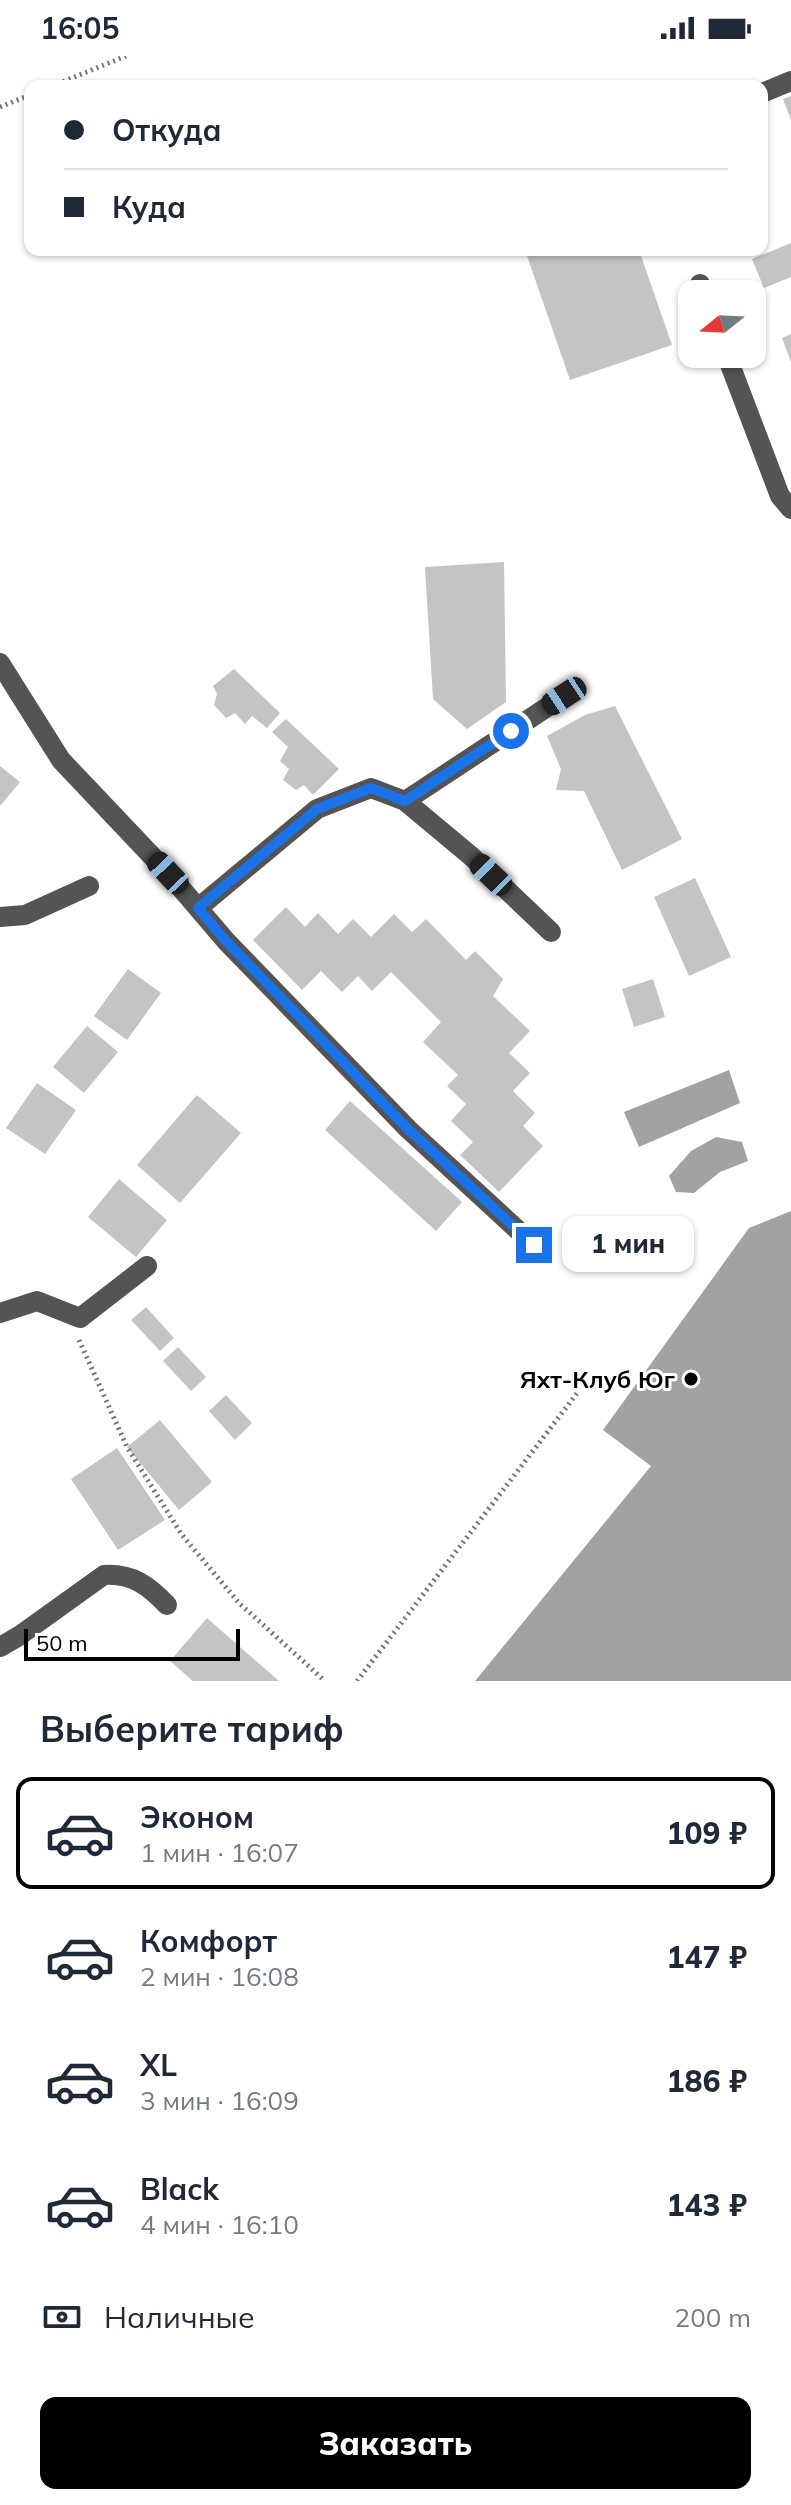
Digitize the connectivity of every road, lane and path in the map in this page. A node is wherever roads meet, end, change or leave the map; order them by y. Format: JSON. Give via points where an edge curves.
{"nodes":[{"id":1,"x":126,"y":56,"type":"edge"},
{"id":2,"x":67,"y":80,"type":"edge"},
{"id":3,"x":791,"y":81,"type":"edge"},
{"id":4,"x":768,"y":91,"type":"edge"},
{"id":5,"x":24,"y":97,"type":"edge"},
{"id":6,"x":0,"y":107,"type":"edge"},
{"id":7,"x":731,"y":368,"type":"edge"},
{"id":8,"x":791,"y":509,"type":"edge"},
{"id":9,"x":0,"y":663,"type":"edge"},
{"id":10,"x":564,"y":696,"type":"dead end"},
{"id":11,"x":405,"y":801,"type":"junction"},
{"id":12,"x":89,"y":886,"type":"dead end"},
{"id":13,"x":198,"y":908,"type":"junction"},
{"id":14,"x":0,"y":917,"type":"edge"},
{"id":15,"x":551,"y":932,"type":"dead end"},
{"id":16,"x":534,"y":1245,"type":"dead end"},
{"id":17,"x":147,"y":1266,"type":"dead end"},
{"id":18,"x":0,"y":1313,"type":"edge"},
{"id":19,"x":67,"y":1313,"type":"junction"},
{"id":20,"x":578,"y":1392,"type":"dead end"},
{"id":21,"x":167,"y":1605,"type":"dead end"},
{"id":22,"x":0,"y":1647,"type":"edge"},
{"id":23,"x":325,"y":1681,"type":"edge"},
{"id":24,"x":357,"y":1681,"type":"edge"}],
"edges":[{"from":1,"to":2,"type":"path"},
{"from":3,"to":4,"type":"lane"},
{"from":5,"to":6,"type":"path"},
{"from":7,"to":8,"type":"lane","via":[[780,496]]},
{"from":9,"to":13,"type":"lane","via":[[61,760]]},
{"from":10,"to":11,"type":"lane"},
{"from":11,"to":13,"type":"lane","via":[[371,788],[317,809]]},
{"from":11,"to":15,"type":"lane"},
{"from":12,"to":14,"type":"lane","via":[[25,915]]},
{"from":13,"to":16,"type":"lane","via":[[408,1129]]},
{"from":17,"to":19,"type":"lane","via":[[80,1318]]},
{"from":18,"to":19,"type":"lane","via":[[37,1301]]},
{"from":19,"to":23,"type":"path","via":[[127,1447],[182,1535],[239,1603]]},
{"from":20,"to":24,"type":"path"},
{"from":21,"to":22,"type":"lane","via":[[148,1585],[121,1573],[104,1575]]}]}
